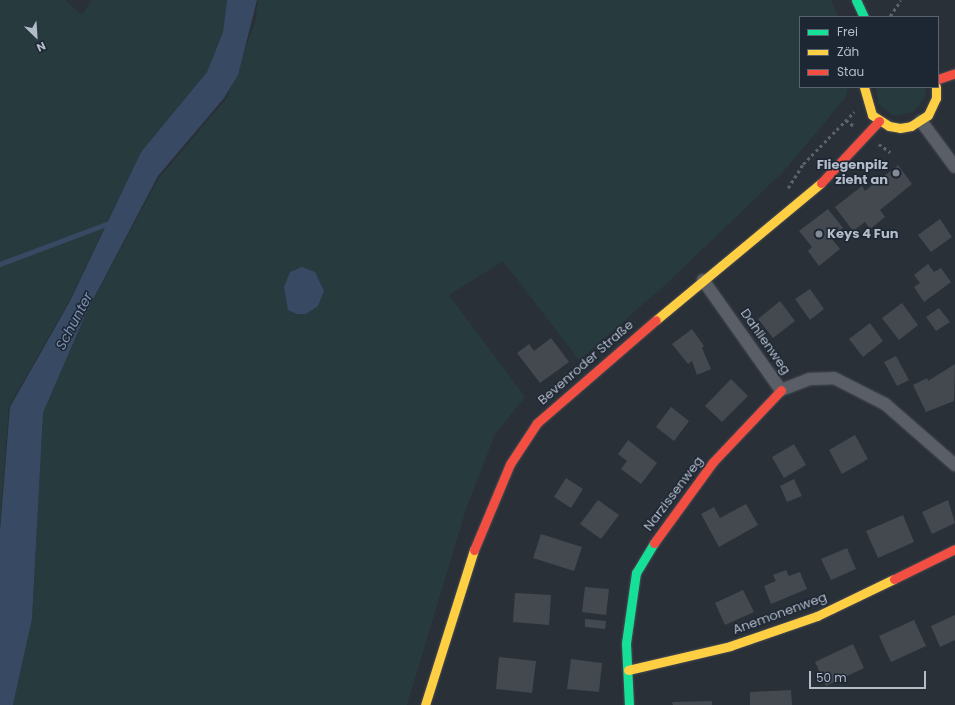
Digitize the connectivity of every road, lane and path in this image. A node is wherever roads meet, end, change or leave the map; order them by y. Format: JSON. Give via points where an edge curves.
{"nodes":[{"id":1,"x":856,"y":0,"type":"edge"},
{"id":2,"x":901,"y":0,"type":"edge"},
{"id":3,"x":864,"y":16,"type":"edge"},
{"id":4,"x":890,"y":16,"type":"dead end"},
{"id":5,"x":955,"y":73,"type":"edge"},
{"id":6,"x":939,"y":79,"type":"edge"},
{"id":7,"x":864,"y":88,"type":"edge"},
{"id":8,"x":936,"y":88,"type":"edge"},
{"id":9,"x":852,"y":115,"type":"dead end"},
{"id":10,"x":846,"y":120,"type":"junction"},
{"id":11,"x":879,"y":121,"type":"junction"},
{"id":12,"x":921,"y":121,"type":"junction"},
{"id":13,"x":854,"y":126,"type":"dead end"},
{"id":14,"x":824,"y":142,"type":"junction"},
{"id":15,"x":875,"y":142,"type":"dead end"},
{"id":16,"x":828,"y":145,"type":"dead end"},
{"id":17,"x":890,"y":152,"type":"dead end"},
{"id":18,"x":955,"y":167,"type":"edge"},
{"id":19,"x":786,"y":190,"type":"dead end"},
{"id":20,"x":703,"y":280,"type":"junction"},
{"id":21,"x":781,"y":390,"type":"junction"},
{"id":22,"x":955,"y":465,"type":"edge"},
{"id":23,"x":955,"y":549,"type":"edge"},
{"id":24,"x":628,"y":670,"type":"junction"},
{"id":25,"x":424,"y":705,"type":"edge"},
{"id":26,"x":629,"y":705,"type":"edge"}],
"edges":[{"from":1,"to":3,"type":"main road"},
{"from":2,"to":4,"type":"path"},
{"from":5,"to":6,"type":"main road"},
{"from":7,"to":11,"type":"main road","via":[[867,107]]},
{"from":8,"to":12,"type":"main road","via":[[933,107]]},
{"from":9,"to":10,"type":"path"},
{"from":10,"to":13,"type":"path"},
{"from":10,"to":14,"type":"path"},
{"from":11,"to":12,"type":"main road","via":[[900,128]]},
{"from":11,"to":20,"type":"main road","name":"Bevenroder Straße","via":[[830,176]]},
{"from":12,"to":18,"type":"street"},
{"from":14,"to":16,"type":"path"},
{"from":14,"to":19,"type":"path","via":[[803,164]]},
{"from":15,"to":17,"type":"path"},
{"from":20,"to":21,"type":"street","name":"Dahlienweg"},
{"from":20,"to":25,"type":"main road","name":"Bevenroder Straße","via":[[581,383],[537,423],[523,442],[478,536]]},
{"from":21,"to":22,"type":"street","name":"Dahlienweg","via":[[810,379],[834,378],[885,404]]},
{"from":21,"to":24,"type":"main road","name":"Narzissenweg","via":[[713,462],[682,502],[636,573],[626,643]]},
{"from":23,"to":24,"type":"main road","name":"Anemonenweg","via":[[817,616],[730,646]]},
{"from":24,"to":26,"type":"main road","name":"Narzissenweg"}]}
